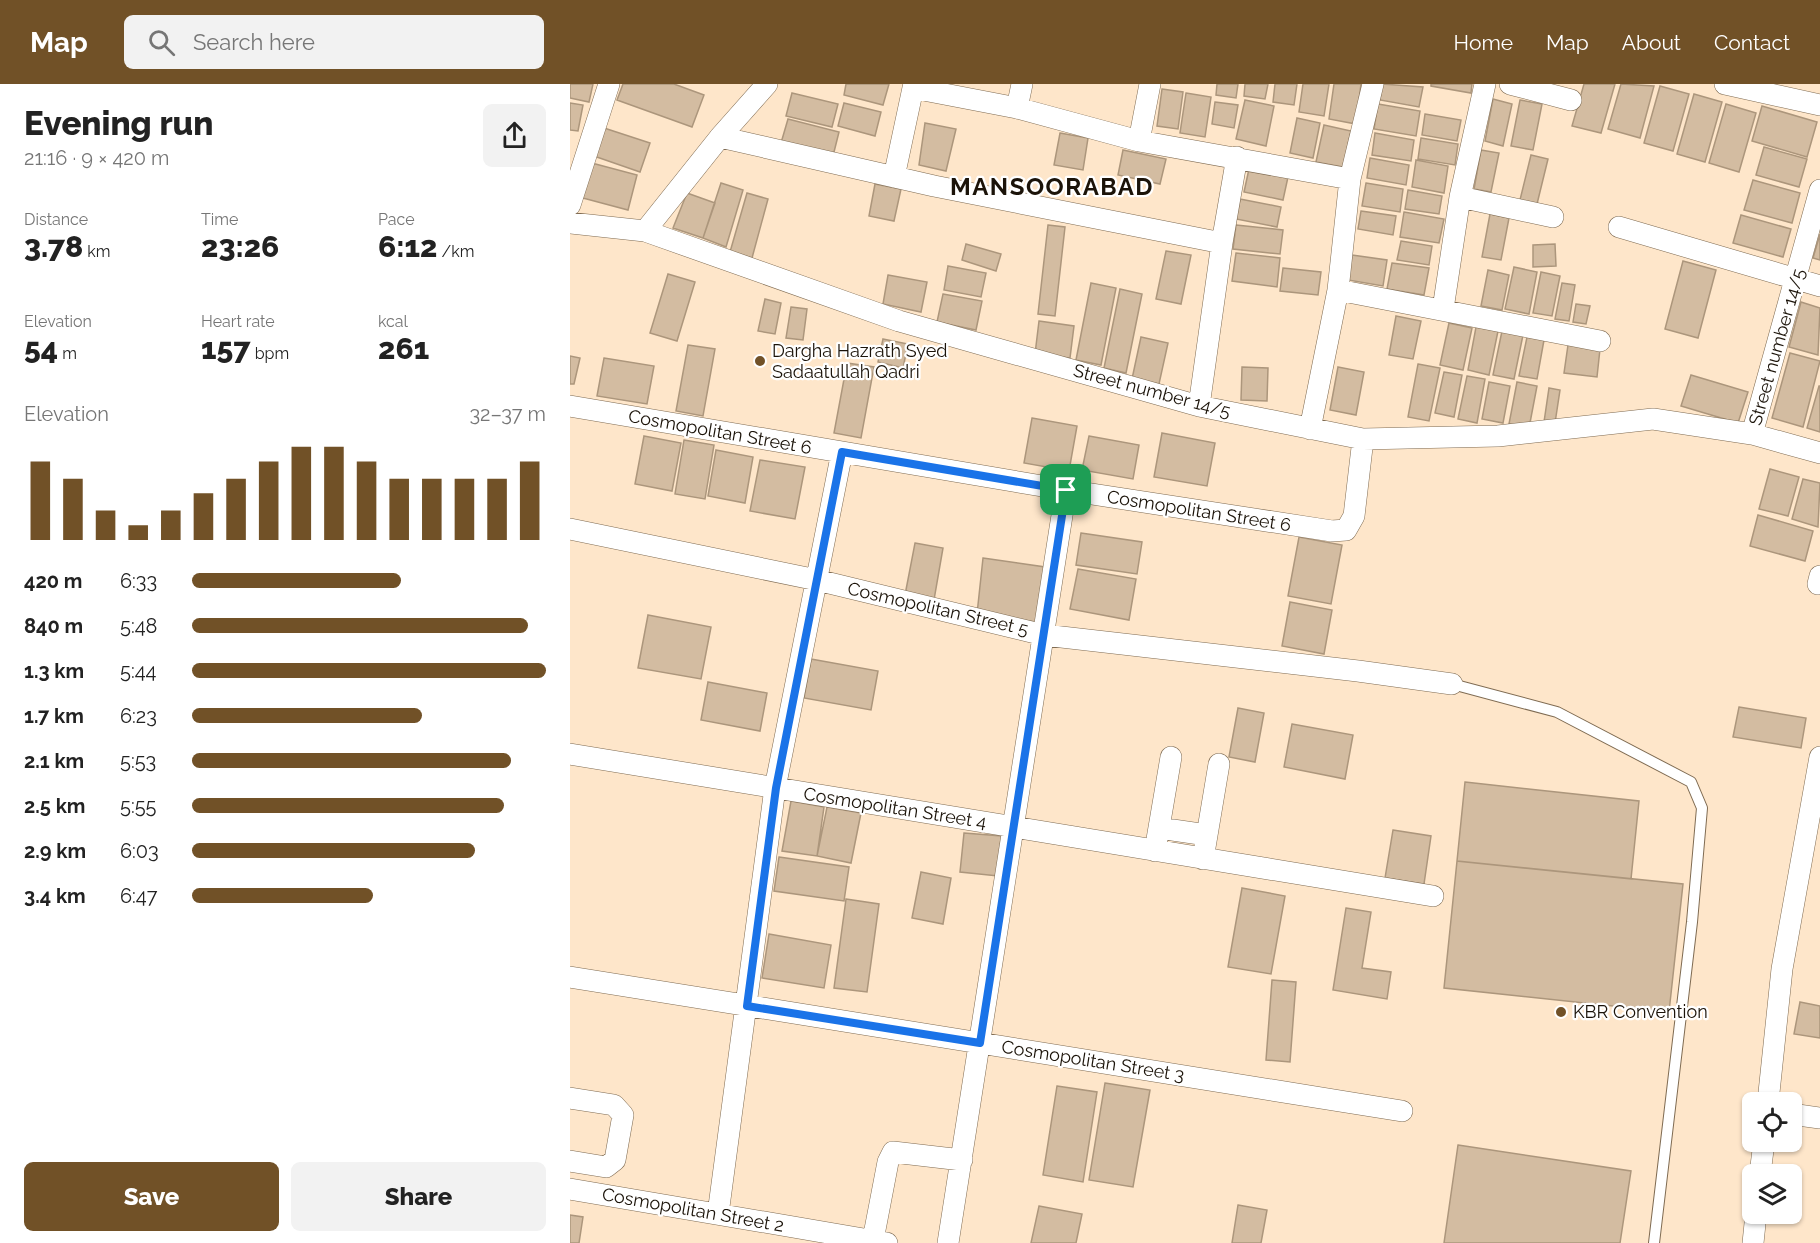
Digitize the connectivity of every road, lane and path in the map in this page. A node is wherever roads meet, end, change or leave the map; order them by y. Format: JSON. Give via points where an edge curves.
{"nodes":[{"id":1,"x":609,"y":84,"type":"edge"},
{"id":2,"x":767,"y":84,"type":"edge"},
{"id":3,"x":1022,"y":84,"type":"edge"},
{"id":4,"x":1150,"y":84,"type":"edge"},
{"id":5,"x":1373,"y":84,"type":"edge"},
{"id":6,"x":1485,"y":84,"type":"edge"},
{"id":7,"x":1510,"y":84,"type":"edge"},
{"id":8,"x":1725,"y":84,"type":"edge"},
{"id":9,"x":914,"y":86,"type":"edge"},
{"id":10,"x":1571,"y":100,"type":"dead end"},
{"id":11,"x":1820,"y":105,"type":"edge"},
{"id":12,"x":1017,"y":108,"type":"junction"},
{"id":13,"x":720,"y":137,"type":"junction"},
{"id":14,"x":1139,"y":141,"type":"junction"},
{"id":15,"x":1237,"y":157,"type":"junction"},
{"id":16,"x":894,"y":177,"type":"junction"},
{"id":17,"x":1350,"y":179,"type":"junction"},
{"id":18,"x":1820,"y":190,"type":"edge"},
{"id":19,"x":1460,"y":196,"type":"junction"},
{"id":20,"x":570,"y":205,"type":"edge"},
{"id":21,"x":1553,"y":217,"type":"dead end"},
{"id":22,"x":570,"y":223,"type":"edge"},
{"id":23,"x":1619,"y":227,"type":"dead end"},
{"id":24,"x":645,"y":231,"type":"junction"},
{"id":25,"x":1222,"y":243,"type":"junction"},
{"id":26,"x":1796,"y":280,"type":"junction"},
{"id":27,"x":1820,"y":286,"type":"edge"},
{"id":28,"x":1338,"y":290,"type":"junction"},
{"id":29,"x":1443,"y":309,"type":"junction"},
{"id":30,"x":1600,"y":340,"type":"dead end"},
{"id":31,"x":570,"y":406,"type":"edge"},
{"id":32,"x":1199,"y":406,"type":"junction"},
{"id":33,"x":1310,"y":429,"type":"junction"},
{"id":34,"x":1752,"y":434,"type":"junction"},
{"id":35,"x":1363,"y":439,"type":"junction"},
{"id":36,"x":842,"y":452,"type":"junction"},
{"id":37,"x":1820,"y":453,"type":"edge"},
{"id":38,"x":1066,"y":490,"type":"junction"},
{"id":39,"x":570,"y":529,"type":"edge"},
{"id":40,"x":816,"y":580,"type":"junction"},
{"id":41,"x":1044,"y":635,"type":"junction"},
{"id":42,"x":1452,"y":684,"type":"joint"},
{"id":43,"x":570,"y":754,"type":"edge"},
{"id":44,"x":1171,"y":757,"type":"dead end"},
{"id":45,"x":1820,"y":758,"type":"edge"},
{"id":46,"x":1219,"y":764,"type":"dead end"},
{"id":47,"x":776,"y":788,"type":"junction"},
{"id":48,"x":1013,"y":828,"type":"junction"},
{"id":49,"x":1159,"y":828,"type":"junction"},
{"id":50,"x":1207,"y":836,"type":"junction"},
{"id":51,"x":1155,"y":851,"type":"junction"},
{"id":52,"x":1203,"y":859,"type":"junction"},
{"id":53,"x":1433,"y":897,"type":"dead end"},
{"id":54,"x":570,"y":977,"type":"edge"},
{"id":55,"x":747,"y":1006,"type":"junction"},
{"id":56,"x":980,"y":1043,"type":"junction"},
{"id":57,"x":1769,"y":1092,"type":"edge"},
{"id":58,"x":570,"y":1098,"type":"edge"},
{"id":59,"x":1402,"y":1111,"type":"dead end"},
{"id":60,"x":1802,"y":1116,"type":"edge"},
{"id":61,"x":1820,"y":1118,"type":"edge"},
{"id":62,"x":962,"y":1160,"type":"junction"},
{"id":63,"x":570,"y":1161,"type":"edge"},
{"id":64,"x":570,"y":1189,"type":"edge"},
{"id":65,"x":718,"y":1214,"type":"junction"},
{"id":66,"x":1755,"y":1224,"type":"edge"},
{"id":67,"x":880,"y":1242,"type":"edge"},
{"id":68,"x":948,"y":1243,"type":"edge"},
{"id":69,"x":1654,"y":1243,"type":"edge"},
{"id":70,"x":1753,"y":1243,"type":"edge"}],
"edges":[{"from":1,"to":20,"type":"street"},
{"from":2,"to":13,"type":"street"},
{"from":3,"to":12,"type":"street"},
{"from":4,"to":14,"type":"street"},
{"from":5,"to":17,"type":"street"},
{"from":6,"to":19,"type":"street"},
{"from":7,"to":10,"type":"street"},
{"from":8,"to":11,"type":"street"},
{"from":9,"to":12,"type":"street"},
{"from":9,"to":16,"type":"street"},
{"from":12,"to":14,"type":"street"},
{"from":13,"to":16,"type":"street"},
{"from":13,"to":24,"type":"street"},
{"from":14,"to":15,"type":"street"},
{"from":15,"to":17,"type":"street"},
{"from":15,"to":25,"type":"street"},
{"from":16,"to":25,"type":"street"},
{"from":17,"to":28,"type":"street"},
{"from":18,"to":26,"type":"street","name":"Street number 14/5"},
{"from":19,"to":21,"type":"street"},
{"from":19,"to":29,"type":"street"},
{"from":22,"to":24,"type":"street","name":"Street number 14/5"},
{"from":23,"to":26,"type":"street"},
{"from":24,"to":32,"type":"street","name":"Street number 14/5","via":[[899,321]]},
{"from":25,"to":32,"type":"street"},
{"from":26,"to":27,"type":"street"},
{"from":26,"to":34,"type":"street","name":"Street number 14/5"},
{"from":28,"to":29,"type":"street"},
{"from":28,"to":33,"type":"street"},
{"from":29,"to":30,"type":"street"},
{"from":31,"to":36,"type":"street","name":"Cosmopolitan Street 6"},
{"from":32,"to":33,"type":"street","name":"Street number 14/5"},
{"from":33,"to":35,"type":"street","name":"Street number 14/5"},
{"from":34,"to":35,"type":"street","name":"Street number 14/5","via":[[1653,418],[1498,435]]},
{"from":34,"to":37,"type":"street","name":"Street number 14/5"},
{"from":35,"to":38,"type":"street","name":"Cosmopolitan Street 6","via":[[1354,516],[1346,530]]},
{"from":36,"to":38,"type":"street","name":"Cosmopolitan Street 6"},
{"from":36,"to":40,"type":"street"},
{"from":38,"to":41,"type":"street"},
{"from":39,"to":40,"type":"street","name":"Cosmopolitan Street 5"},
{"from":40,"to":41,"type":"street","name":"Cosmopolitan Street 5"},
{"from":40,"to":47,"type":"street"},
{"from":41,"to":42,"type":"street","name":"Cosmopolitan Street 5"},
{"from":41,"to":48,"type":"street"},
{"from":42,"to":69,"type":"lane","via":[[1557,712],[1691,782],[1702,808]]},
{"from":43,"to":47,"type":"street","name":"Cosmopolitan Street 4"},
{"from":44,"to":49,"type":"street"},
{"from":45,"to":57,"type":"street","via":[[1782,969]]},
{"from":46,"to":50,"type":"street"},
{"from":47,"to":48,"type":"street","name":"Cosmopolitan Street 4"},
{"from":47,"to":55,"type":"street"},
{"from":48,"to":51,"type":"street","name":"Cosmopolitan Street 4"},
{"from":48,"to":56,"type":"street"},
{"from":49,"to":50,"type":"street"},
{"from":49,"to":51,"type":"street"},
{"from":50,"to":52,"type":"street"},
{"from":51,"to":52,"type":"street","name":"Cosmopolitan Street 4"},
{"from":52,"to":53,"type":"street","name":"Cosmopolitan Street 4"},
{"from":54,"to":55,"type":"street","name":"Cosmopolitan Street 3"},
{"from":55,"to":56,"type":"street","name":"Cosmopolitan Street 3"},
{"from":55,"to":65,"type":"street"},
{"from":56,"to":59,"type":"street","name":"Cosmopolitan Street 3"},
{"from":56,"to":62,"type":"street"},
{"from":58,"to":63,"type":"street","via":[[615,1105],[623,1115],[615,1160],[606,1167]]},
{"from":60,"to":61,"type":"street"},
{"from":62,"to":67,"type":"street","via":[[893,1152],[888,1162]]},
{"from":62,"to":68,"type":"street"},
{"from":64,"to":65,"type":"street","name":"Cosmopolitan Street 2"},
{"from":65,"to":67,"type":"street","name":"Cosmopolitan Street 2"},
{"from":66,"to":70,"type":"street"}]}
